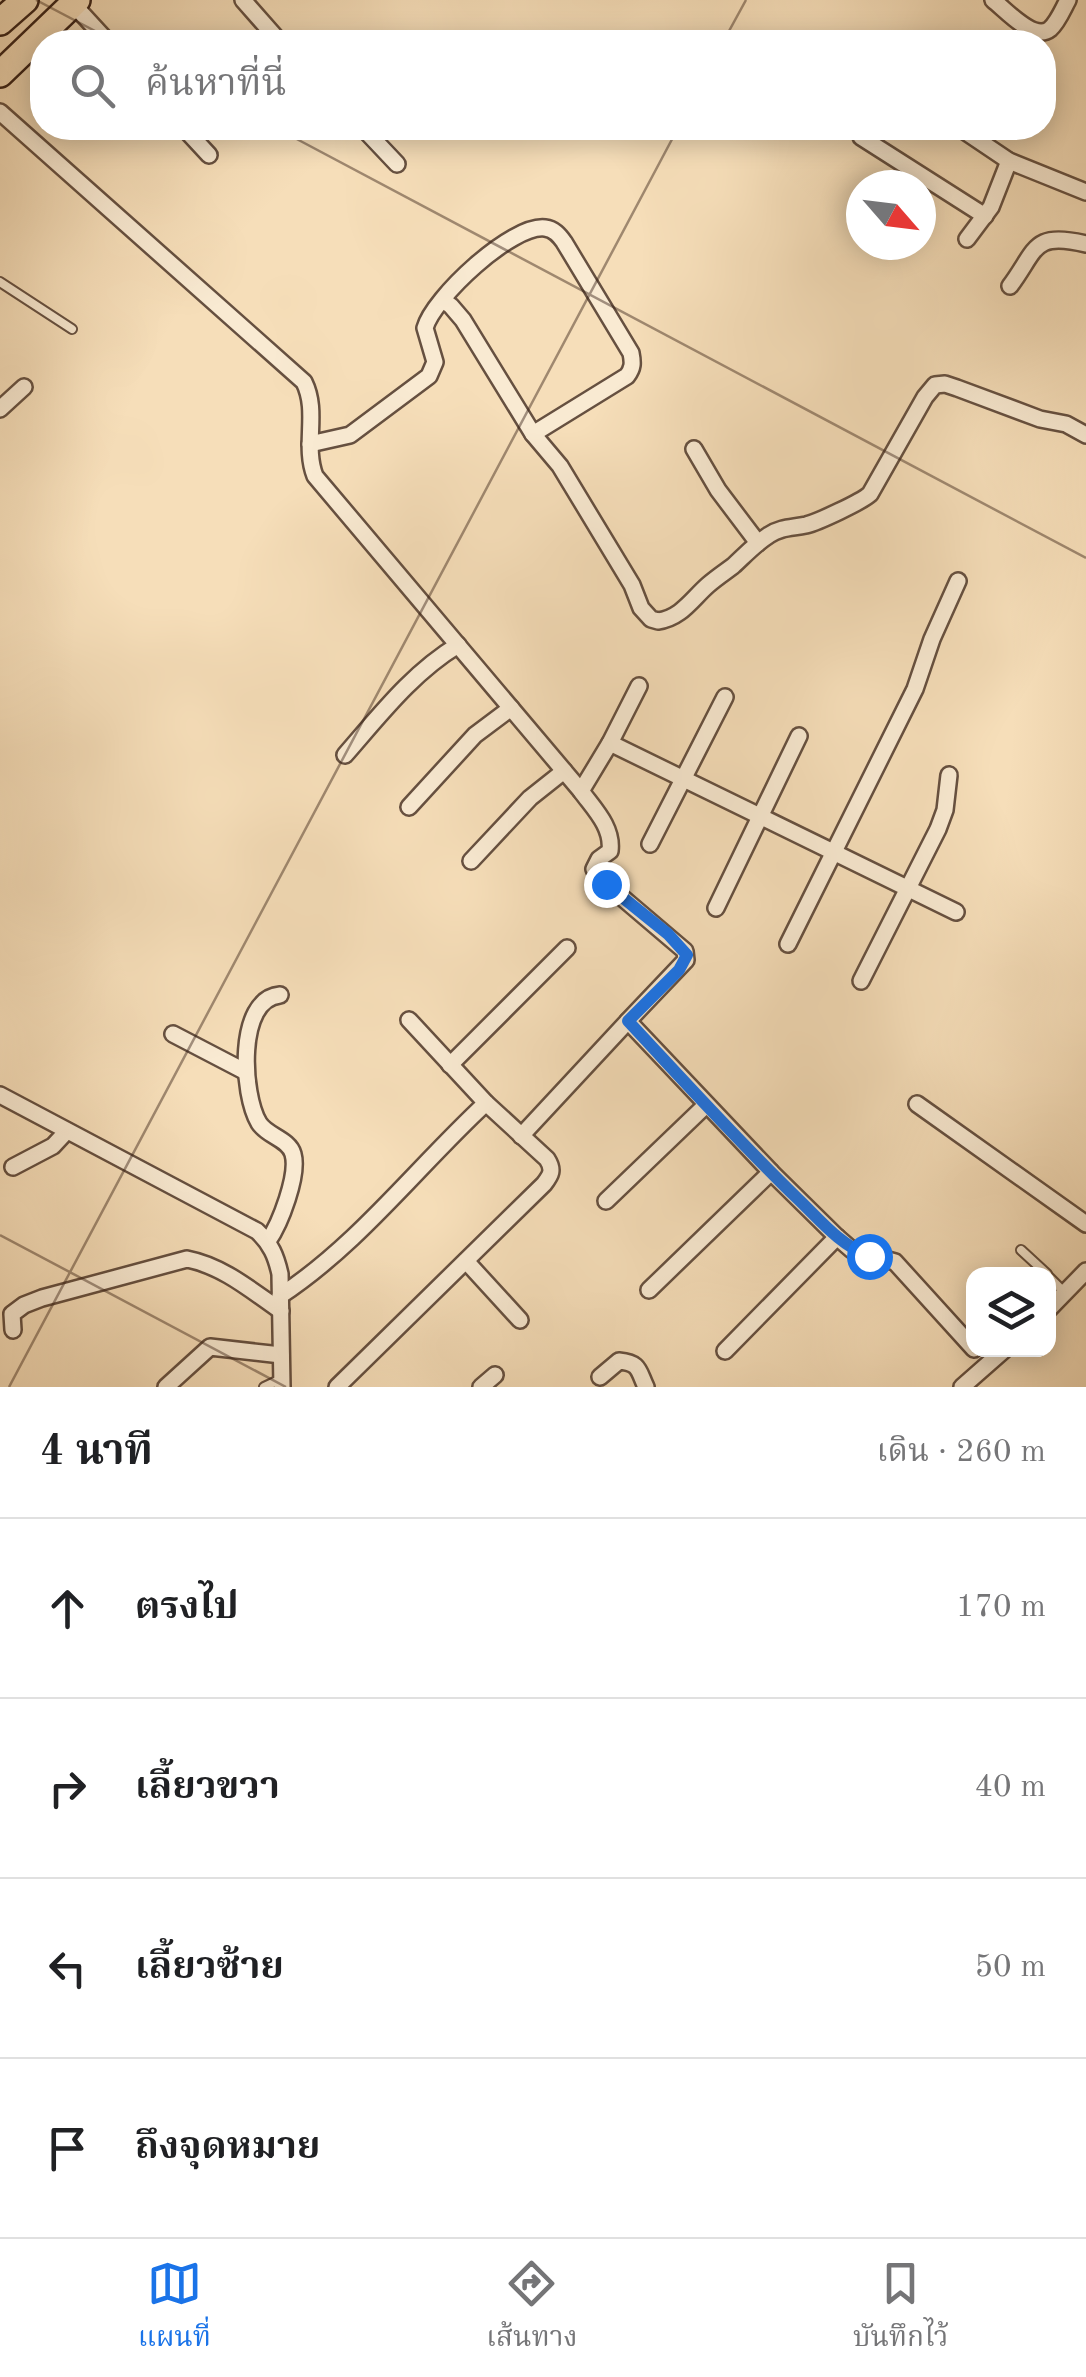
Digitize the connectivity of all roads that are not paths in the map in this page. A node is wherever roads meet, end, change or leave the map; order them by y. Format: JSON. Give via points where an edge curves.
{"nodes":[{"id":1,"x":26,"y":0,"type":"edge"},
{"id":2,"x":242,"y":0,"type":"edge"},
{"id":3,"x":994,"y":0,"type":"edge"},
{"id":4,"x":1068,"y":0,"type":"edge"},
{"id":5,"x":75,"y":2,"type":"edge"},
{"id":6,"x":0,"y":22,"type":"edge"},
{"id":7,"x":46,"y":30,"type":"edge"},
{"id":8,"x":98,"y":30,"type":"edge"},
{"id":9,"x":269,"y":30,"type":"edge"},
{"id":10,"x":1031,"y":30,"type":"edge"},
{"id":11,"x":1047,"y":30,"type":"edge"},
{"id":12,"x":30,"y":45,"type":"edge"},
{"id":13,"x":0,"y":74,"type":"edge"},
{"id":14,"x":0,"y":112,"type":"edge"},
{"id":15,"x":30,"y":139,"type":"edge"},
{"id":16,"x":32,"y":140,"type":"edge"},
{"id":17,"x":195,"y":140,"type":"edge"},
{"id":18,"x":374,"y":140,"type":"edge"},
{"id":19,"x":866,"y":140,"type":"edge"},
{"id":20,"x":978,"y":140,"type":"edge"},
{"id":21,"x":209,"y":155,"type":"dead end"},
{"id":22,"x":1009,"y":160,"type":"junction"},
{"id":23,"x":396,"y":164,"type":"dead end"},
{"id":24,"x":1086,"y":192,"type":"edge"},
{"id":25,"x":985,"y":216,"type":"junction"},
{"id":26,"x":966,"y":239,"type":"dead end"},
{"id":27,"x":1086,"y":244,"type":"edge"},
{"id":28,"x":0,"y":282,"type":"edge"},
{"id":29,"x":1010,"y":286,"type":"dead end"},
{"id":30,"x":442,"y":300,"type":"junction"},
{"id":31,"x":72,"y":329,"type":"dead end"},
{"id":32,"x":24,"y":387,"type":"dead end"},
{"id":33,"x":0,"y":409,"type":"edge"},
{"id":34,"x":533,"y":434,"type":"junction"},
{"id":35,"x":1086,"y":435,"type":"edge"},
{"id":36,"x":310,"y":444,"type":"junction"},
{"id":37,"x":694,"y":449,"type":"dead end"},
{"id":38,"x":758,"y":543,"type":"junction"},
{"id":39,"x":958,"y":581,"type":"dead end"},
{"id":40,"x":458,"y":645,"type":"junction"},
{"id":41,"x":639,"y":686,"type":"dead end"},
{"id":42,"x":725,"y":697,"type":"dead end"},
{"id":43,"x":511,"y":708,"type":"junction"},
{"id":44,"x":799,"y":736,"type":"dead end"},
{"id":45,"x":610,"y":743,"type":"junction"},
{"id":46,"x":345,"y":755,"type":"dead end"},
{"id":47,"x":564,"y":771,"type":"junction"},
{"id":48,"x":949,"y":775,"type":"dead end"},
{"id":49,"x":682,"y":778,"type":"junction"},
{"id":50,"x":580,"y":790,"type":"junction"},
{"id":51,"x":410,"y":807,"type":"dead end"},
{"id":52,"x":760,"y":816,"type":"junction"},
{"id":53,"x":650,"y":844,"type":"dead end"},
{"id":54,"x":834,"y":851,"type":"junction"},
{"id":55,"x":471,"y":861,"type":"dead end"},
{"id":56,"x":907,"y":887,"type":"junction"},
{"id":57,"x":716,"y":908,"type":"dead end"},
{"id":58,"x":956,"y":912,"type":"dead end"},
{"id":59,"x":788,"y":944,"type":"dead end"},
{"id":60,"x":567,"y":948,"type":"dead end"},
{"id":61,"x":860,"y":981,"type":"dead end"},
{"id":62,"x":280,"y":995,"type":"dead end"},
{"id":63,"x":410,"y":1020,"type":"dead end"},
{"id":64,"x":628,"y":1021,"type":"junction"},
{"id":65,"x":174,"y":1034,"type":"dead end"},
{"id":66,"x":450,"y":1066,"type":"junction"},
{"id":67,"x":246,"y":1072,"type":"junction"},
{"id":68,"x":0,"y":1095,"type":"edge"},
{"id":69,"x":486,"y":1103,"type":"junction"},
{"id":70,"x":917,"y":1104,"type":"dead end"},
{"id":71,"x":706,"y":1105,"type":"junction"},
{"id":72,"x":67,"y":1131,"type":"junction"},
{"id":73,"x":521,"y":1136,"type":"junction"},
{"id":74,"x":14,"y":1168,"type":"dead end"},
{"id":75,"x":771,"y":1172,"type":"junction"},
{"id":76,"x":606,"y":1200,"type":"dead end"},
{"id":77,"x":1086,"y":1224,"type":"edge"},
{"id":78,"x":837,"y":1237,"type":"junction"},
{"id":79,"x":268,"y":1241,"type":"junction"},
{"id":80,"x":1022,"y":1250,"type":"dead end"},
{"id":81,"x":466,"y":1261,"type":"junction"},
{"id":82,"x":1040,"y":1267,"type":"edge"},
{"id":83,"x":1086,"y":1271,"type":"edge"},
{"id":84,"x":1056,"y":1283,"type":"edge"},
{"id":85,"x":649,"y":1290,"type":"dead end"},
{"id":86,"x":1065,"y":1292,"type":"junction"},
{"id":87,"x":1056,"y":1302,"type":"edge"},
{"id":88,"x":281,"y":1303,"type":"junction"},
{"id":89,"x":520,"y":1320,"type":"dead end"},
{"id":90,"x":13,"y":1330,"type":"dead end"},
{"id":91,"x":966,"y":1340,"type":"edge"},
{"id":92,"x":725,"y":1351,"type":"dead end"},
{"id":93,"x":280,"y":1355,"type":"junction"},
{"id":94,"x":981,"y":1357,"type":"edge"},
{"id":95,"x":996,"y":1357,"type":"edge"},
{"id":96,"x":988,"y":1364,"type":"junction"},
{"id":97,"x":495,"y":1375,"type":"dead end"},
{"id":98,"x":600,"y":1377,"type":"dead end"},
{"id":99,"x":281,"y":1383,"type":"edge"},
{"id":100,"x":166,"y":1387,"type":"edge"},
{"id":101,"x":264,"y":1387,"type":"edge"},
{"id":102,"x":337,"y":1387,"type":"edge"},
{"id":103,"x":481,"y":1387,"type":"edge"},
{"id":104,"x":646,"y":1387,"type":"edge"},
{"id":105,"x":962,"y":1387,"type":"edge"}],
"edges":[{"from":1,"to":6,"type":"main road"},
{"from":2,"to":9,"type":"street"},
{"from":3,"to":10,"type":"street"},
{"from":4,"to":11,"type":"street"},
{"from":5,"to":7,"type":"main road"},
{"from":5,"to":8,"type":"street"},
{"from":12,"to":13,"type":"main road"},
{"from":14,"to":15,"type":"street"},
{"from":16,"to":36,"type":"street","via":[[304,382],[312,404]]},
{"from":17,"to":21,"type":"street"},
{"from":18,"to":23,"type":"street"},
{"from":19,"to":25,"type":"street"},
{"from":20,"to":22,"type":"street"},
{"from":22,"to":24,"type":"street"},
{"from":22,"to":25,"type":"street"},
{"from":25,"to":26,"type":"street"},
{"from":27,"to":29,"type":"street","via":[[1065,239],[1037,246]]},
{"from":28,"to":31,"type":"lane"},
{"from":30,"to":34,"type":"street","via":[[464,320]]},
{"from":30,"to":34,"type":"street","via":[[479,261],[522,234],[550,228],[564,242],[630,353],[632,368]]},
{"from":30,"to":36,"type":"street","via":[[426,323],[436,362],[429,376],[350,435]]},
{"from":32,"to":33,"type":"street"},
{"from":34,"to":38,"type":"street","via":[[560,466],[641,608],[658,622],[675,616]]},
{"from":35,"to":38,"type":"street","via":[[938,384],[870,494]]},
{"from":36,"to":40,"type":"street","via":[[315,476]]},
{"from":37,"to":38,"type":"street"},
{"from":39,"to":54,"type":"street","via":[[915,689]]},
{"from":40,"to":43,"type":"street"},
{"from":40,"to":46,"type":"street","via":[[409,681]]},
{"from":41,"to":45,"type":"street"},
{"from":42,"to":49,"type":"street"},
{"from":43,"to":47,"type":"street"},
{"from":43,"to":51,"type":"street","via":[[474,736]]},
{"from":44,"to":52,"type":"street"},
{"from":45,"to":49,"type":"street"},
{"from":45,"to":50,"type":"street"},
{"from":47,"to":50,"type":"street"},
{"from":47,"to":55,"type":"street"},
{"from":48,"to":56,"type":"street","via":[[938,829]]},
{"from":49,"to":52,"type":"street"},
{"from":49,"to":53,"type":"street"},
{"from":50,"to":64,"type":"street","via":[[611,840],[594,869],[598,877],[687,955]]},
{"from":52,"to":54,"type":"street"},
{"from":52,"to":57,"type":"street"},
{"from":54,"to":56,"type":"street"},
{"from":54,"to":59,"type":"street"},
{"from":56,"to":58,"type":"street"},
{"from":56,"to":61,"type":"street"},
{"from":60,"to":66,"type":"street"},
{"from":62,"to":67,"type":"street","via":[[266,998],[250,1026]]},
{"from":63,"to":66,"type":"street"},
{"from":64,"to":71,"type":"street"},
{"from":64,"to":73,"type":"street"},
{"from":65,"to":67,"type":"street"},
{"from":66,"to":69,"type":"street"},
{"from":67,"to":79,"type":"street","via":[[260,1124],[293,1154],[286,1204]]},
{"from":68,"to":72,"type":"street"},
{"from":69,"to":73,"type":"street"},
{"from":69,"to":88,"type":"street"},
{"from":70,"to":77,"type":"street"},
{"from":71,"to":75,"type":"street"},
{"from":71,"to":76,"type":"street"},
{"from":72,"to":74,"type":"street"},
{"from":72,"to":79,"type":"street"},
{"from":73,"to":81,"type":"street","via":[[552,1166],[551,1174]]},
{"from":75,"to":78,"type":"street"},
{"from":75,"to":85,"type":"street"},
{"from":78,"to":91,"type":"street","via":[[852,1250],[895,1262]]},
{"from":78,"to":92,"type":"street"},
{"from":79,"to":88,"type":"street"},
{"from":80,"to":82,"type":"lane"},
{"from":81,"to":89,"type":"street"},
{"from":81,"to":102,"type":"street"},
{"from":83,"to":86,"type":"street"},
{"from":84,"to":86,"type":"lane"},
{"from":86,"to":87,"type":"street"},
{"from":88,"to":90,"type":"street","via":[[188,1259],[24,1305],[12,1314]]},
{"from":88,"to":93,"type":"street"},
{"from":93,"to":99,"type":"street"},
{"from":93,"to":100,"type":"street","via":[[210,1347]]},
{"from":94,"to":96,"type":"street"},
{"from":95,"to":96,"type":"street"},
{"from":96,"to":105,"type":"street"},
{"from":97,"to":103,"type":"street"},
{"from":98,"to":104,"type":"street","via":[[618,1360],[628,1361]]},
{"from":99,"to":101,"type":"lane"}]}
